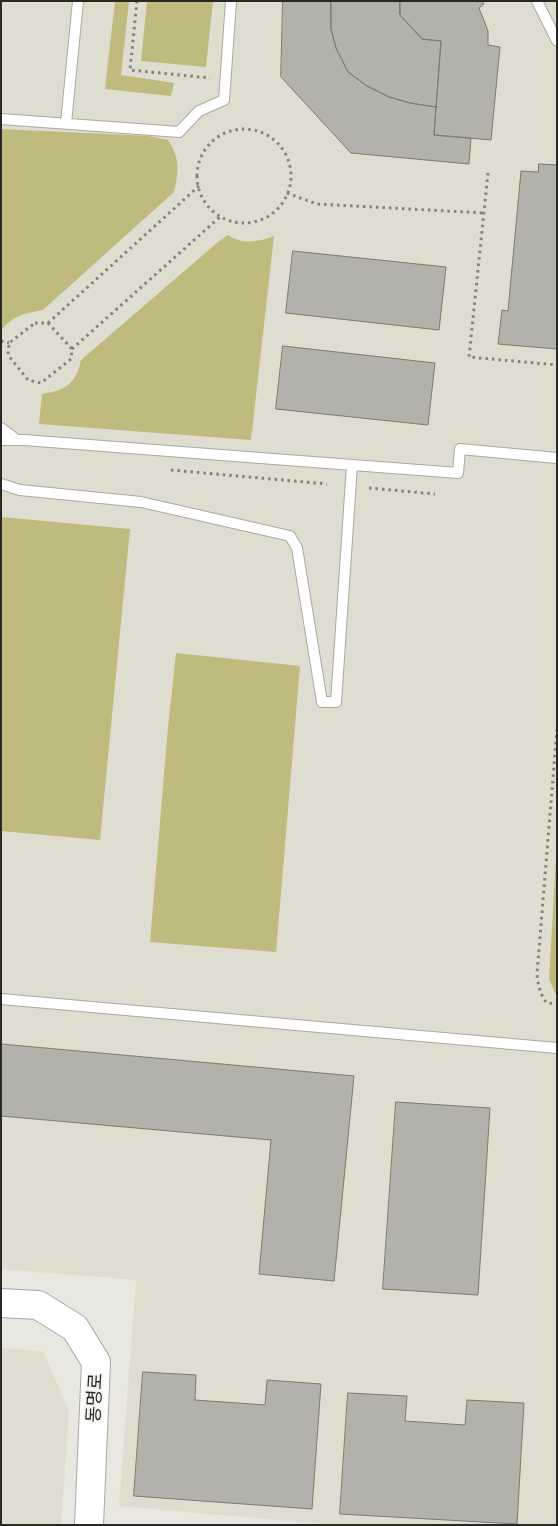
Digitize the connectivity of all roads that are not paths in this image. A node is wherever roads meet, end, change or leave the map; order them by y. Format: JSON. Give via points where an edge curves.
{"nodes":[{"id":1,"x":78,"y":1,"type":"edge"},
{"id":2,"x":231,"y":1,"type":"edge"},
{"id":3,"x":537,"y":1,"type":"edge"},
{"id":4,"x":557,"y":41,"type":"edge"},
{"id":5,"x":1,"y":119,"type":"edge"},
{"id":6,"x":66,"y":123,"type":"junction"},
{"id":7,"x":1,"y":428,"type":"edge"},
{"id":8,"x":1,"y":440,"type":"edge"},
{"id":9,"x":18,"y":440,"type":"junction"},
{"id":10,"x":557,"y":458,"type":"edge"},
{"id":11,"x":352,"y":465,"type":"junction"},
{"id":12,"x":1,"y":484,"type":"edge"},
{"id":13,"x":1,"y":999,"type":"edge"},
{"id":14,"x":557,"y":1048,"type":"edge"},
{"id":15,"x":1,"y":1303,"type":"edge"},
{"id":16,"x":89,"y":1525,"type":"edge"}],
"edges":[{"from":1,"to":6,"type":"lane"},
{"from":2,"to":6,"type":"lane","via":[[224,100],[199,111],[179,132]]},
{"from":3,"to":4,"type":"lane"},
{"from":5,"to":6,"type":"lane"},
{"from":7,"to":9,"type":"lane"},
{"from":8,"to":9,"type":"lane"},
{"from":9,"to":11,"type":"lane"},
{"from":10,"to":11,"type":"lane","via":[[460,449],[458,473]]},
{"from":11,"to":12,"type":"lane","via":[[336,702],[322,702],[297,548],[290,536],[141,502],[20,490]]},
{"from":13,"to":14,"type":"lane"},
{"from":15,"to":16,"type":"main road","name":"동명로","via":[[38,1305],[75,1328],[96,1362]]}]}
